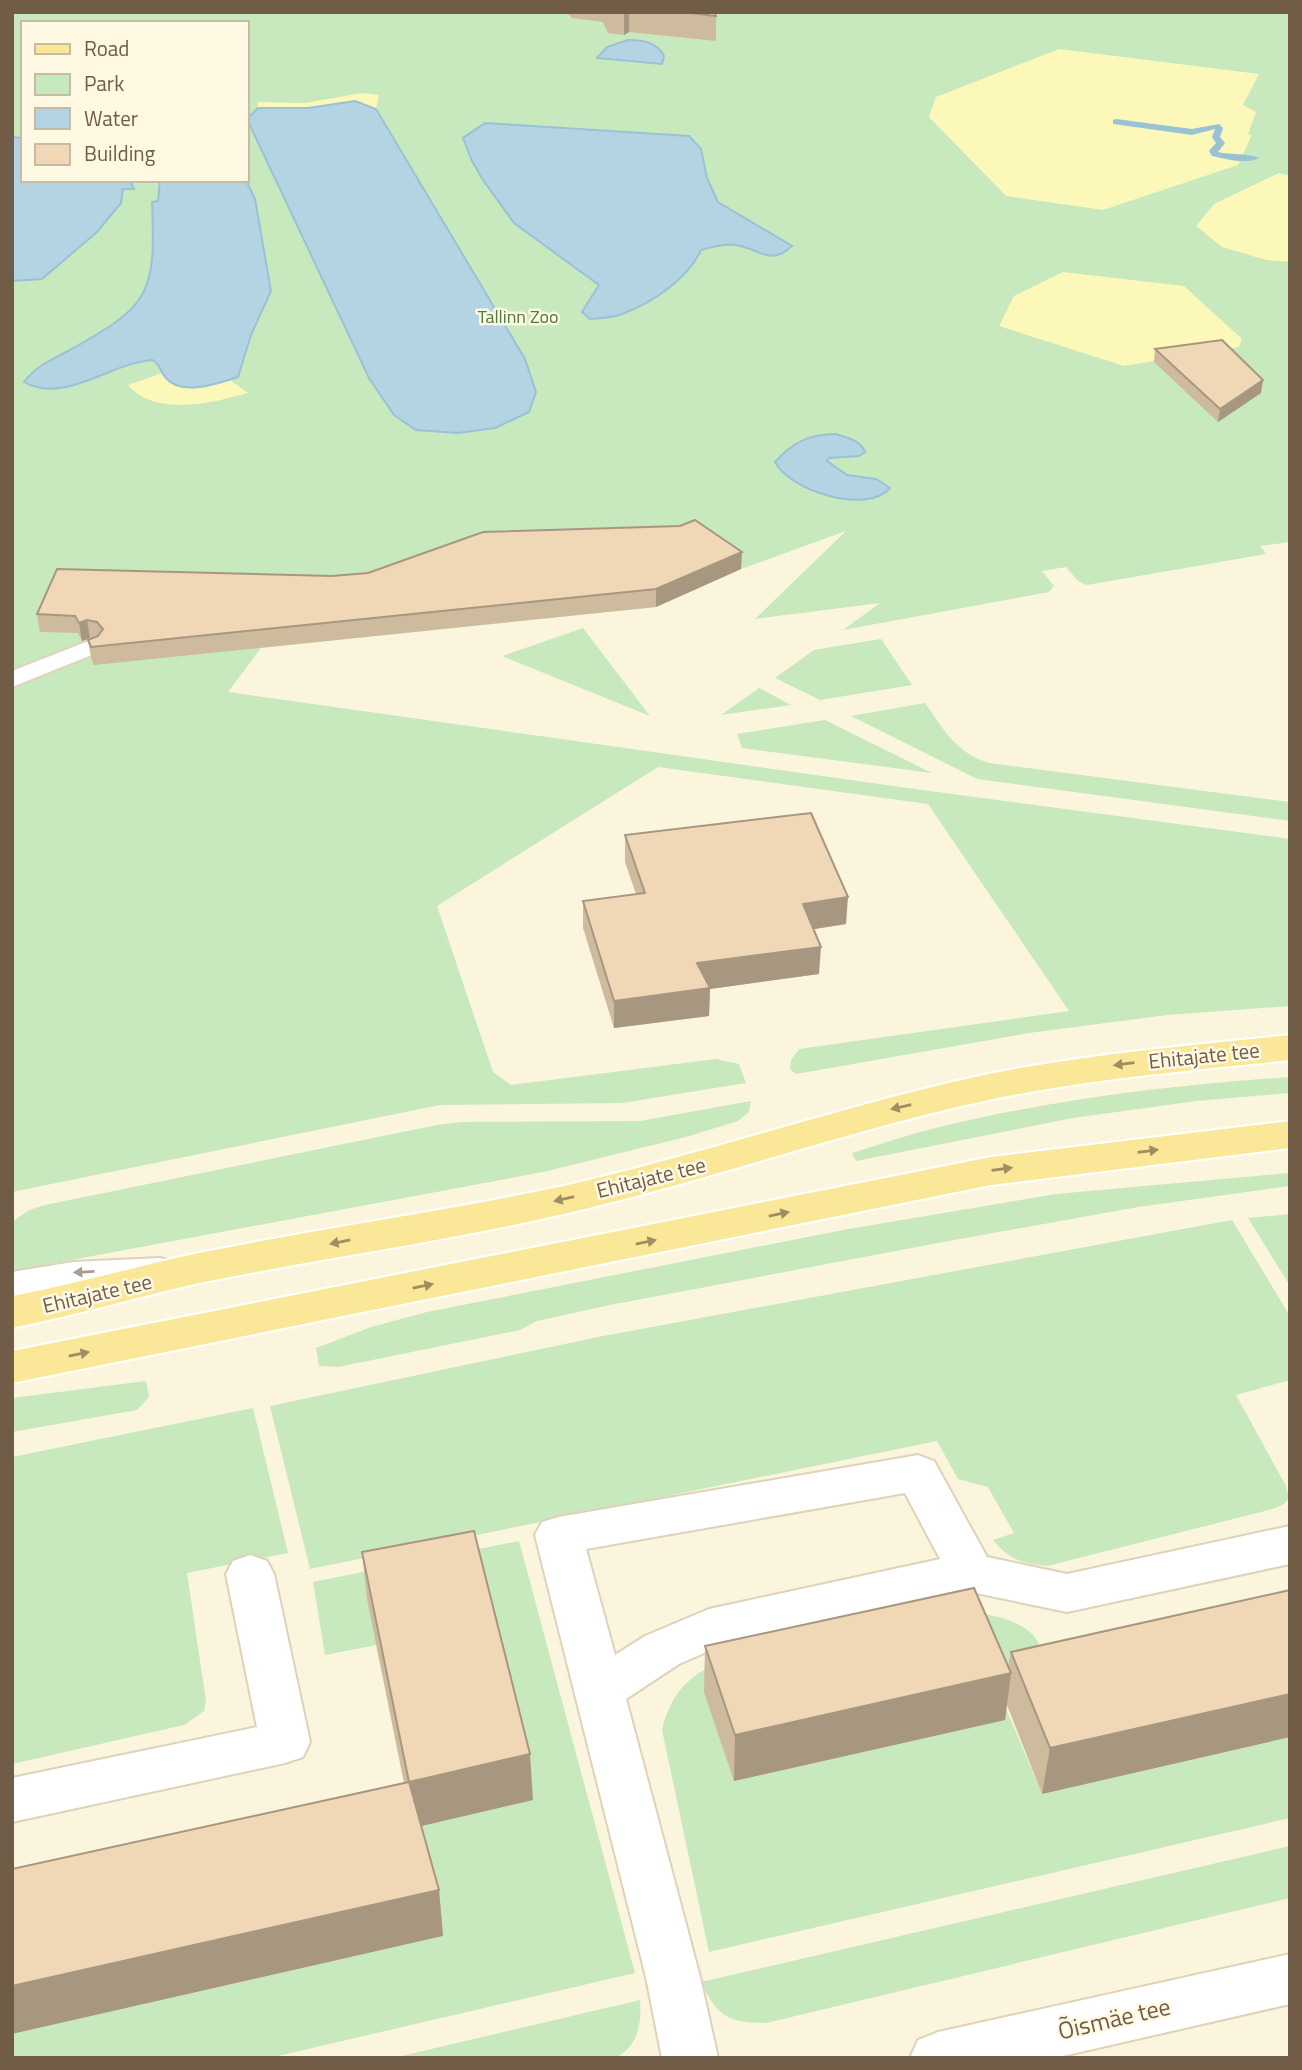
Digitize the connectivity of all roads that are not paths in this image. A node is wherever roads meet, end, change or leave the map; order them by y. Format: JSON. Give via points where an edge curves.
{"nodes":[{"id":1,"x":91,"y":646,"type":"edge"},
{"id":2,"x":12,"y":680,"type":"edge"},
{"id":3,"x":1290,"y":1047,"type":"edge"},
{"id":4,"x":1290,"y":1134,"type":"edge"},
{"id":5,"x":201,"y":1268,"type":"junction"},
{"id":6,"x":12,"y":1283,"type":"edge"},
{"id":7,"x":12,"y":1312,"type":"edge"},
{"id":8,"x":12,"y":1367,"type":"edge"},
{"id":9,"x":1290,"y":1545,"type":"edge"},
{"id":10,"x":971,"y":1573,"type":"junction"},
{"id":11,"x":250,"y":1574,"type":"dead end"},
{"id":12,"x":597,"y":1692,"type":"junction"},
{"id":13,"x":12,"y":1800,"type":"edge"},
{"id":14,"x":1290,"y":1979,"type":"edge"},
{"id":15,"x":690,"y":2058,"type":"edge"},
{"id":16,"x":938,"y":2058,"type":"edge"}],
"edges":[{"from":1,"to":2,"type":"lane"},
{"from":3,"to":5,"type":"main road","name":"Ehitajate tee","one_way":true,"via":[[1081,1070],[996,1086],[889,1110],[558,1201]]},
{"from":8,"to":4,"type":"main road","one_way":true,"via":[[991,1171]]},
{"from":5,"to":6,"type":"lane","one_way":true,"via":[[73,1273]]},
{"from":5,"to":7,"type":"main road","name":"Ehitajate tee"},
{"from":9,"to":10,"type":"street","via":[[1068,1593]]},
{"from":10,"to":12,"type":"street","via":[[709,1629],[662,1650]]},
{"from":10,"to":12,"type":"street","via":[[918,1473],[559,1535]]},
{"from":11,"to":13,"type":"street","via":[[285,1742]]},
{"from":12,"to":15,"type":"street"},
{"from":14,"to":16,"type":"street","name":"Õismäe tee"}]}
